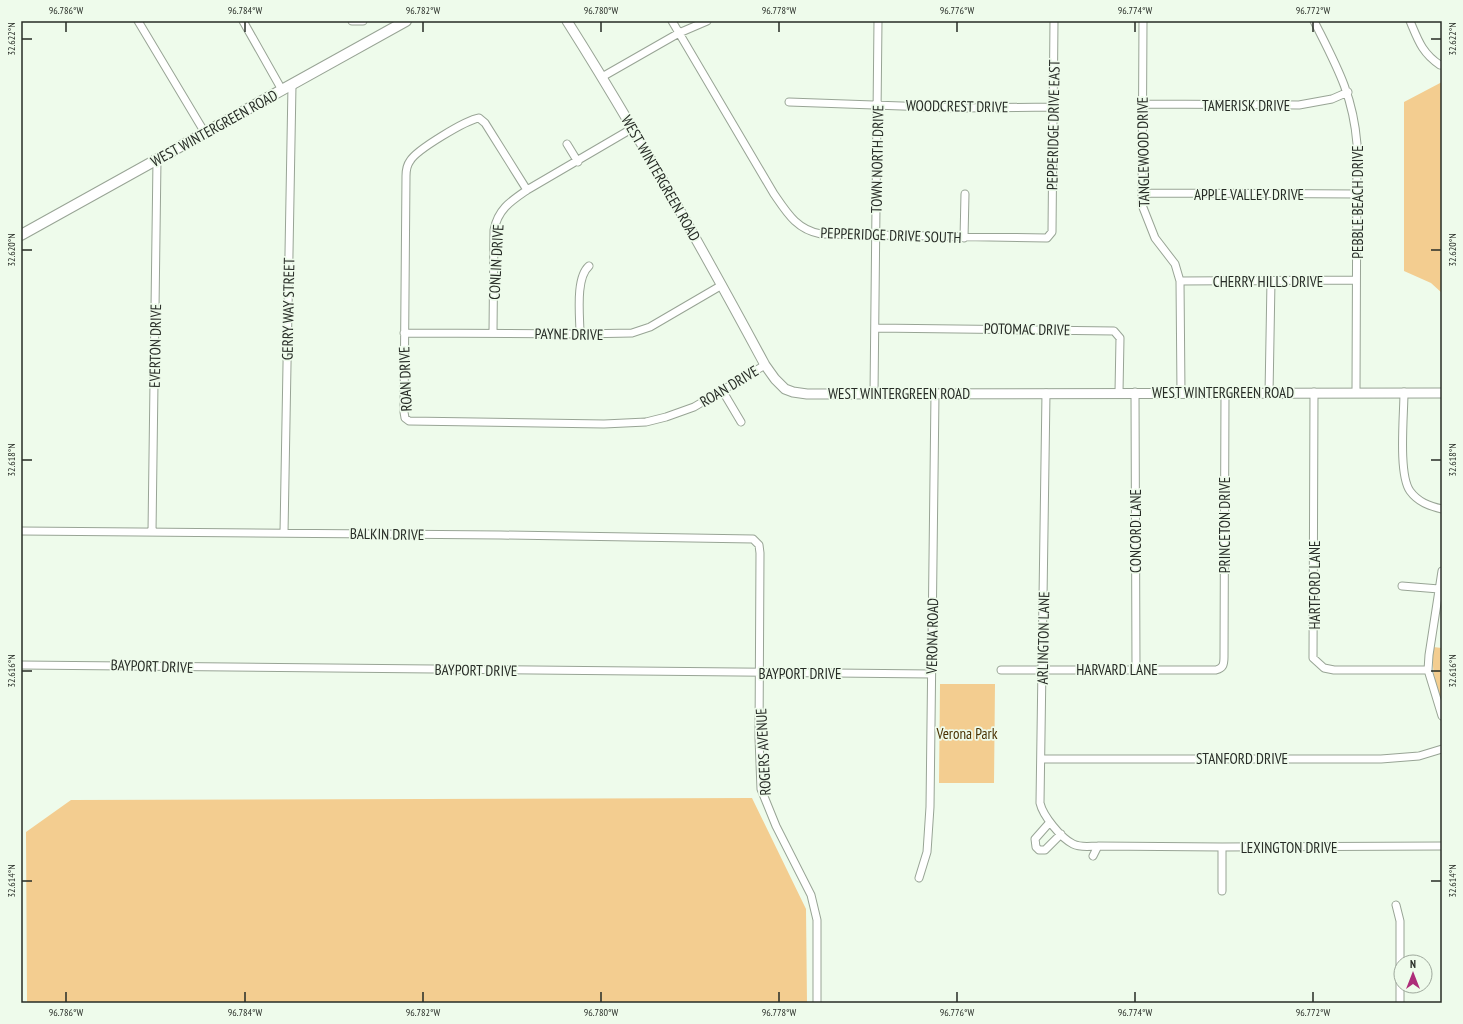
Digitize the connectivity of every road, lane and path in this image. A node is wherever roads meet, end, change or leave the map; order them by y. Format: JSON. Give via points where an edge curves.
{"nodes":[{"id":1,"x":138,"y":21,"type":"edge"},
{"id":2,"x":243,"y":21,"type":"edge"},
{"id":3,"x":353,"y":21,"type":"edge"},
{"id":4,"x":363,"y":21,"type":"edge"},
{"id":5,"x":406,"y":21,"type":"edge"},
{"id":6,"x":567,"y":21,"type":"edge"},
{"id":7,"x":672,"y":21,"type":"edge"},
{"id":8,"x":707,"y":21,"type":"edge"},
{"id":9,"x":878,"y":21,"type":"edge"},
{"id":10,"x":1054,"y":21,"type":"edge"},
{"id":11,"x":1143,"y":21,"type":"edge"},
{"id":12,"x":1314,"y":21,"type":"edge"},
{"id":13,"x":1410,"y":21,"type":"edge"},
{"id":14,"x":679,"y":33,"type":"junction"},
{"id":15,"x":1440,"y":65,"type":"dead end"},
{"id":16,"x":602,"y":77,"type":"junction"},
{"id":17,"x":287,"y":87,"type":"junction"},
{"id":18,"x":1348,"y":92,"type":"junction"},
{"id":19,"x":789,"y":102,"type":"dead end"},
{"id":20,"x":878,"y":104,"type":"junction"},
{"id":21,"x":1142,"y":104,"type":"junction"},
{"id":22,"x":1054,"y":107,"type":"junction"},
{"id":23,"x":632,"y":128,"type":"junction"},
{"id":24,"x":205,"y":133,"type":"junction"},
{"id":25,"x":567,"y":144,"type":"dead end"},
{"id":26,"x":157,"y":160,"type":"junction"},
{"id":27,"x":578,"y":162,"type":"junction"},
{"id":28,"x":527,"y":190,"type":"junction"},
{"id":29,"x":1142,"y":193,"type":"junction"},
{"id":30,"x":965,"y":194,"type":"dead end"},
{"id":31,"x":1357,"y":194,"type":"junction"},
{"id":32,"x":1052,"y":228,"type":"joint"},
{"id":33,"x":21,"y":235,"type":"edge"},
{"id":34,"x":876,"y":236,"type":"junction"},
{"id":35,"x":964,"y":238,"type":"junction"},
{"id":36,"x":589,"y":266,"type":"dead end"},
{"id":37,"x":1356,"y":280,"type":"junction"},
{"id":38,"x":1180,"y":281,"type":"junction"},
{"id":39,"x":1271,"y":281,"type":"junction"},
{"id":40,"x":722,"y":285,"type":"junction"},
{"id":41,"x":875,"y":328,"type":"junction"},
{"id":42,"x":404,"y":332,"type":"junction"},
{"id":43,"x":493,"y":333,"type":"junction"},
{"id":44,"x":580,"y":334,"type":"junction"},
{"id":45,"x":765,"y":365,"type":"junction"},
{"id":46,"x":722,"y":390,"type":"junction"},
{"id":47,"x":1119,"y":392,"type":"junction"},
{"id":48,"x":1135,"y":392,"type":"junction"},
{"id":49,"x":1314,"y":392,"type":"junction"},
{"id":50,"x":1356,"y":392,"type":"junction"},
{"id":51,"x":1404,"y":392,"type":"junction"},
{"id":52,"x":1046,"y":393,"type":"junction"},
{"id":53,"x":1181,"y":393,"type":"junction"},
{"id":54,"x":1225,"y":393,"type":"junction"},
{"id":55,"x":1442,"y":393,"type":"edge"},
{"id":56,"x":874,"y":394,"type":"junction"},
{"id":57,"x":935,"y":394,"type":"junction"},
{"id":58,"x":1269,"y":394,"type":"junction"},
{"id":59,"x":741,"y":422,"type":"dead end"},
{"id":60,"x":1442,"y":509,"type":"edge"},
{"id":61,"x":21,"y":531,"type":"edge"},
{"id":62,"x":152,"y":532,"type":"junction"},
{"id":63,"x":284,"y":533,"type":"junction"},
{"id":64,"x":753,"y":539,"type":"joint"},
{"id":65,"x":1442,"y":571,"type":"edge"},
{"id":66,"x":1402,"y":586,"type":"dead end"},
{"id":67,"x":1439,"y":589,"type":"junction"},
{"id":68,"x":1224,"y":657,"type":"joint"},
{"id":69,"x":21,"y":665,"type":"edge"},
{"id":70,"x":1043,"y":669,"type":"junction"},
{"id":71,"x":1136,"y":669,"type":"junction"},
{"id":72,"x":1001,"y":670,"type":"dead end"},
{"id":73,"x":1428,"y":670,"type":"junction"},
{"id":74,"x":761,"y":673,"type":"junction"},
{"id":75,"x":931,"y":674,"type":"junction"},
{"id":76,"x":1442,"y":716,"type":"edge"},
{"id":77,"x":1442,"y":749,"type":"edge"},
{"id":78,"x":1041,"y":760,"type":"junction"},
{"id":79,"x":1050,"y":822,"type":"junction"},
{"id":80,"x":1061,"y":834,"type":"junction"},
{"id":81,"x":1098,"y":846,"type":"junction"},
{"id":82,"x":1442,"y":846,"type":"edge"},
{"id":83,"x":1135,"y":847,"type":"joint"},
{"id":84,"x":1222,"y":847,"type":"junction"},
{"id":85,"x":1092,"y":856,"type":"dead end"},
{"id":86,"x":919,"y":878,"type":"dead end"},
{"id":87,"x":1222,"y":891,"type":"dead end"},
{"id":88,"x":1396,"y":905,"type":"dead end"},
{"id":89,"x":817,"y":1003,"type":"edge"},
{"id":90,"x":1400,"y":1003,"type":"edge"}],
"edges":[{"from":1,"to":24,"type":"street"},
{"from":2,"to":17,"type":"street"},
{"from":3,"to":4,"type":"street"},
{"from":5,"to":17,"type":"main road","name":"WEST WINTERGREEN ROAD"},
{"from":6,"to":16,"type":"street","name":"WEST WINTERGREEN ROAD"},
{"from":7,"to":14,"type":"street","name":"PEPPERIDGE DRIVE SOUTH"},
{"from":8,"to":14,"type":"street"},
{"from":9,"to":20,"type":"street","name":"TOWN NORTH DRIVE"},
{"from":10,"to":22,"type":"street","name":"PEPPERIDGE DRIVE EAST"},
{"from":11,"to":21,"type":"street","name":"TANGLEWOOD DRIVE"},
{"from":12,"to":18,"type":"street","name":"PEBBLE BEACH DRIVE"},
{"from":13,"to":15,"type":"street","via":[[1423,50]]},
{"from":14,"to":16,"type":"street"},
{"from":14,"to":34,"type":"street","name":"PEPPERIDGE DRIVE SOUTH","via":[[791,219],[798,226],[815,233]]},
{"from":16,"to":23,"type":"street","name":"WEST WINTERGREEN ROAD"},
{"from":17,"to":24,"type":"main road","name":"WEST WINTERGREEN ROAD"},
{"from":17,"to":63,"type":"street","name":"GERRY WAY STREET"},
{"from":18,"to":21,"type":"street","name":"TAMERISK DRIVE","via":[[1332,99],[1299,105]]},
{"from":18,"to":31,"type":"street","name":"PEBBLE BEACH DRIVE","via":[[1356,125]]},
{"from":19,"to":20,"type":"street","name":"WOODCREST DRIVE"},
{"from":20,"to":22,"type":"street","name":"WOODCREST DRIVE","via":[[958,108]]},
{"from":20,"to":34,"type":"street","name":"TOWN NORTH DRIVE"},
{"from":21,"to":29,"type":"street","name":"TANGLEWOOD DRIVE"},
{"from":22,"to":32,"type":"street","name":"PEPPERIDGE DRIVE EAST"},
{"from":23,"to":27,"type":"street","name":"CONLIN DRIVE"},
{"from":23,"to":40,"type":"street","name":"WEST WINTERGREEN ROAD"},
{"from":24,"to":26,"type":"main road","name":"WEST WINTERGREEN ROAD"},
{"from":25,"to":27,"type":"street"},
{"from":26,"to":33,"type":"main road","name":"WEST WINTERGREEN ROAD"},
{"from":26,"to":62,"type":"street","name":"EVERTON DRIVE"},
{"from":27,"to":28,"type":"street","name":"CONLIN DRIVE"},
{"from":28,"to":42,"type":"street","name":"ROAN DRIVE","via":[[485,123],[479,118],[440,138],[409,161],[406,176]]},
{"from":28,"to":43,"type":"street","name":"CONLIN DRIVE","via":[[504,207],[496,221]]},
{"from":29,"to":31,"type":"street","name":"APPLE VALLEY DRIVE"},
{"from":29,"to":38,"type":"street","name":"TANGLEWOOD DRIVE","via":[[1142,205],[1149,225],[1155,238],[1173,259]]},
{"from":30,"to":35,"type":"street"},
{"from":31,"to":37,"type":"street","name":"PEBBLE BEACH DRIVE"},
{"from":32,"to":35,"type":"street","name":"PEPPERIDGE DRIVE SOUTH","via":[[1052,235],[1047,238]]},
{"from":34,"to":35,"type":"street","name":"PEPPERIDGE DRIVE SOUTH"},
{"from":34,"to":41,"type":"street","name":"TOWN NORTH DRIVE"},
{"from":36,"to":44,"type":"street","via":[[584,270],[581,279]]},
{"from":37,"to":39,"type":"street","name":"CHERRY HILLS DRIVE"},
{"from":37,"to":50,"type":"street","name":"PEBBLE BEACH DRIVE"},
{"from":38,"to":39,"type":"street","name":"CHERRY HILLS DRIVE"},
{"from":38,"to":53,"type":"street","name":"TANGLEWOOD DRIVE"},
{"from":39,"to":58,"type":"street"},
{"from":40,"to":44,"type":"street","name":"PAYNE DRIVE","via":[[650,328],[625,334]]},
{"from":40,"to":45,"type":"street","name":"WEST WINTERGREEN ROAD"},
{"from":41,"to":47,"type":"street","name":"POTOMAC DRIVE","via":[[1114,331],[1120,338]]},
{"from":41,"to":56,"type":"street","name":"TOWN NORTH DRIVE"},
{"from":42,"to":43,"type":"street","name":"PAYNE DRIVE"},
{"from":42,"to":46,"type":"street","name":"ROAN DRIVE","via":[[404,412],[405,418],[409,421],[604,424],[646,422],[694,407]]},
{"from":43,"to":44,"type":"street","name":"PAYNE DRIVE"},
{"from":45,"to":46,"type":"street","name":"ROAN DRIVE"},
{"from":45,"to":56,"type":"street","name":"WEST WINTERGREEN ROAD","via":[[780,384],[793,392]]},
{"from":46,"to":59,"type":"street"},
{"from":47,"to":48,"type":"street","name":"WEST WINTERGREEN ROAD"},
{"from":47,"to":52,"type":"street","name":"WEST WINTERGREEN ROAD"},
{"from":48,"to":53,"type":"street","name":"WEST WINTERGREEN ROAD"},
{"from":48,"to":71,"type":"street","name":"CONCORD LANE"},
{"from":49,"to":50,"type":"street","name":"WEST WINTERGREEN ROAD"},
{"from":49,"to":58,"type":"street","name":"WEST WINTERGREEN ROAD"},
{"from":49,"to":73,"type":"street","name":"HARTFORD LANE","via":[[1313,658],[1324,668],[1334,670]]},
{"from":50,"to":51,"type":"street","name":"WEST WINTERGREEN ROAD"},
{"from":51,"to":55,"type":"street","name":"WEST WINTERGREEN ROAD"},
{"from":51,"to":60,"type":"street","via":[[1405,480],[1419,500]]},
{"from":52,"to":57,"type":"street","name":"WEST WINTERGREEN ROAD"},
{"from":52,"to":70,"type":"street","name":"ARLINGTON LANE"},
{"from":53,"to":54,"type":"street","name":"WEST WINTERGREEN ROAD"},
{"from":54,"to":58,"type":"street","name":"WEST WINTERGREEN ROAD"},
{"from":54,"to":68,"type":"street","name":"PRINCETON DRIVE"},
{"from":56,"to":57,"type":"street","name":"WEST WINTERGREEN ROAD"},
{"from":57,"to":75,"type":"street","name":"VERONA ROAD"},
{"from":61,"to":62,"type":"street","name":"BALKIN DRIVE"},
{"from":62,"to":63,"type":"street","name":"BALKIN DRIVE"},
{"from":63,"to":64,"type":"street","name":"BALKIN DRIVE"},
{"from":64,"to":74,"type":"street","name":"ROGERS AVENUE","via":[[759,545],[760,552]]},
{"from":65,"to":67,"type":"street"},
{"from":66,"to":67,"type":"street"},
{"from":67,"to":73,"type":"street"},
{"from":68,"to":71,"type":"street","name":"HARVARD LANE","via":[[1221,669],[1216,670]]},
{"from":69,"to":74,"type":"street","name":"BAYPORT DRIVE"},
{"from":70,"to":71,"type":"street","name":"HARVARD LANE"},
{"from":70,"to":72,"type":"street","name":"HARVARD LANE"},
{"from":70,"to":78,"type":"street","name":"ARLINGTON LANE"},
{"from":73,"to":76,"type":"street"},
{"from":74,"to":75,"type":"street","name":"BAYPORT DRIVE"},
{"from":74,"to":89,"type":"street","name":"ROGERS AVENUE","via":[[759,738],[762,789],[776,826],[811,895],[817,920]]},
{"from":75,"to":86,"type":"street","name":"VERONA ROAD","via":[[930,807],[927,852]]},
{"from":77,"to":78,"type":"street","name":"STANFORD DRIVE","via":[[1419,756],[1381,759]]},
{"from":78,"to":79,"type":"street","name":"ARLINGTON LANE","via":[[1040,803]]},
{"from":79,"to":80,"type":"street","name":"ARLINGTON LANE"},
{"from":79,"to":80,"type":"street","via":[[1035,840],[1036,847],[1045,850]]},
{"from":80,"to":81,"type":"street","name":"ARLINGTON LANE","via":[[1074,844]]},
{"from":81,"to":83,"type":"street","name":"ARLINGTON LANE"},
{"from":81,"to":85,"type":"street"},
{"from":82,"to":84,"type":"street","name":"LEXINGTON DRIVE"},
{"from":83,"to":84,"type":"street","name":"LEXINGTON DRIVE"},
{"from":84,"to":87,"type":"street"},
{"from":88,"to":90,"type":"street","via":[[1400,921]]}]}
